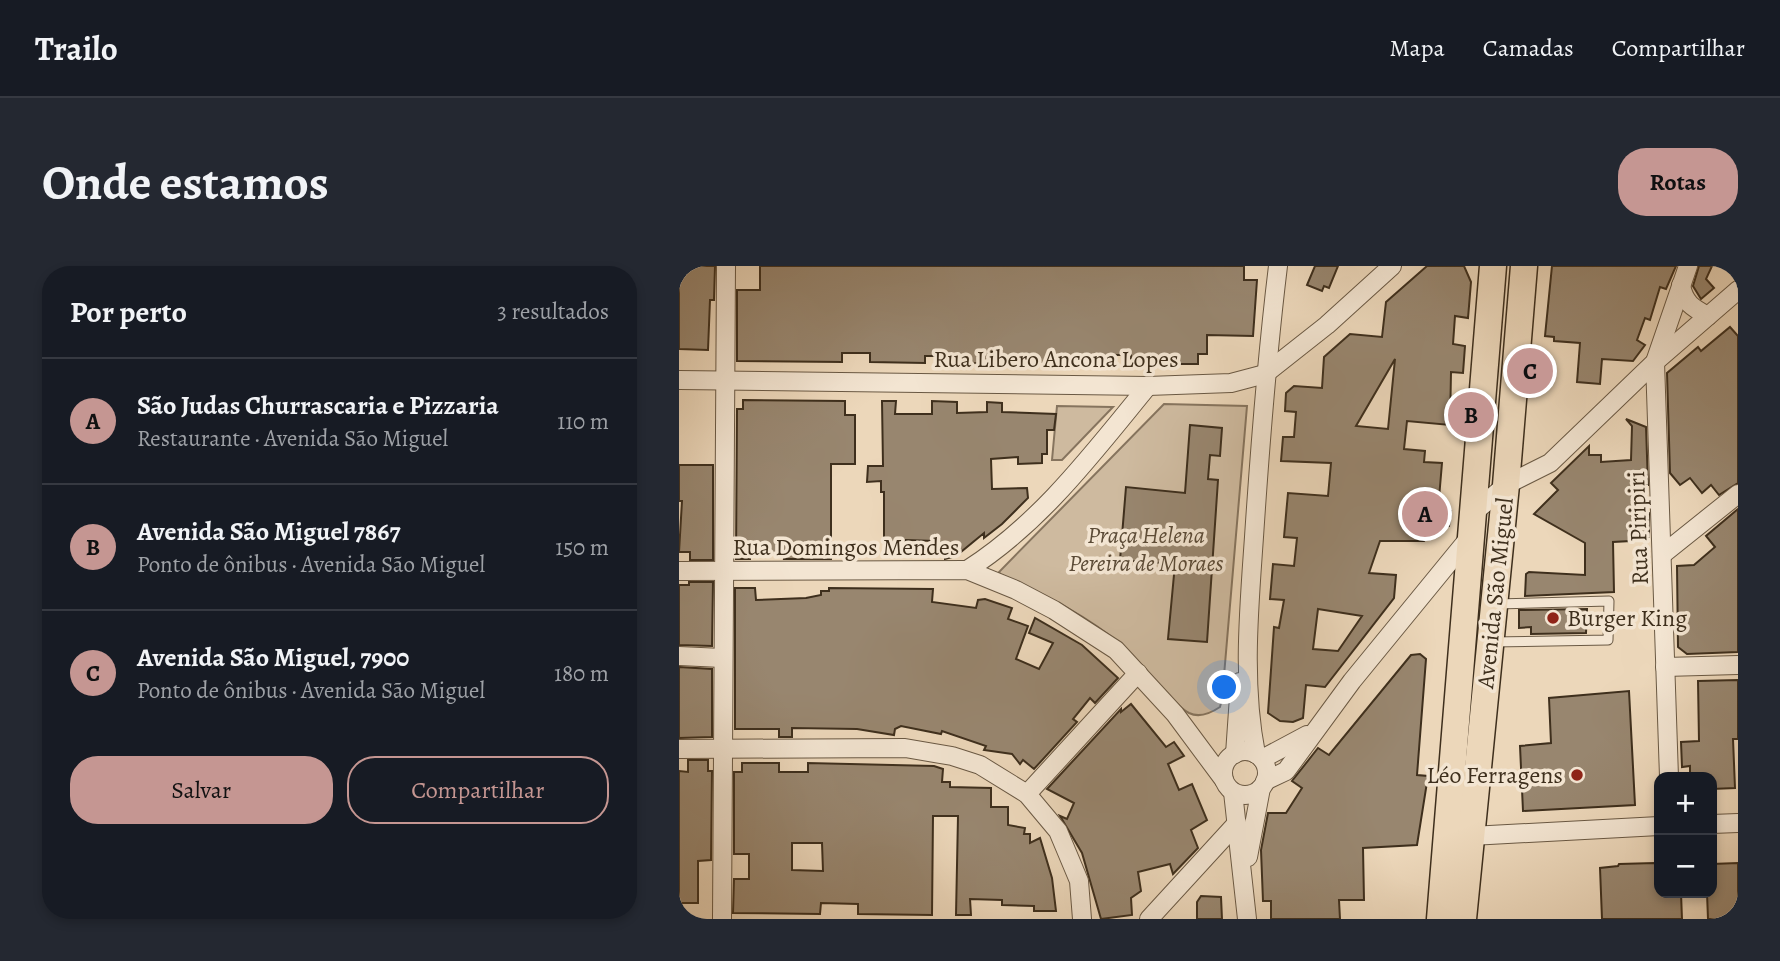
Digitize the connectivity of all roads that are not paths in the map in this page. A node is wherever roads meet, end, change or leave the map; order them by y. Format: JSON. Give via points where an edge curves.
{"nodes":[{"id":1,"x":726,"y":266,"type":"edge"},
{"id":2,"x":1278,"y":266,"type":"edge"},
{"id":3,"x":1392,"y":266,"type":"edge"},
{"id":4,"x":1524,"y":266,"type":"edge"},
{"id":5,"x":1688,"y":266,"type":"edge"},
{"id":6,"x":1492,"y":268,"type":"edge"},
{"id":7,"x":1681,"y":285,"type":"junction"},
{"id":8,"x":1738,"y":290,"type":"edge"},
{"id":9,"x":1708,"y":316,"type":"junction"},
{"id":10,"x":1655,"y":362,"type":"junction"},
{"id":11,"x":1265,"y":374,"type":"junction"},
{"id":12,"x":679,"y":380,"type":"edge"},
{"id":13,"x":726,"y":381,"type":"junction"},
{"id":14,"x":1148,"y":386,"type":"junction"},
{"id":15,"x":1506,"y":485,"type":"junction"},
{"id":16,"x":1738,"y":494,"type":"edge"},
{"id":17,"x":1470,"y":526,"type":"junction"},
{"id":18,"x":1663,"y":555,"type":"junction"},
{"id":19,"x":967,"y":570,"type":"junction"},
{"id":20,"x":679,"y":572,"type":"edge"},
{"id":21,"x":723,"y":572,"type":"junction"},
{"id":22,"x":1494,"y":604,"type":"junction"},
{"id":23,"x":1248,"y":627,"type":"junction"},
{"id":24,"x":1490,"y":642,"type":"junction"},
{"id":25,"x":679,"y":656,"type":"edge"},
{"id":26,"x":722,"y":658,"type":"junction"},
{"id":27,"x":1738,"y":665,"type":"edge"},
{"id":28,"x":1665,"y":667,"type":"junction"},
{"id":29,"x":1138,"y":673,"type":"junction"},
{"id":30,"x":1175,"y":714,"type":"junction"},
{"id":31,"x":1316,"y":729,"type":"junction"},
{"id":32,"x":679,"y":749,"type":"edge"},
{"id":33,"x":722,"y":750,"type":"junction"},
{"id":34,"x":1232,"y":756,"type":"junction"},
{"id":35,"x":1259,"y":757,"type":"junction"},
{"id":36,"x":1669,"y":772,"type":"edge"},
{"id":37,"x":1263,"y":784,"type":"junction"},
{"id":38,"x":1229,"y":786,"type":"junction"},
{"id":39,"x":1027,"y":794,"type":"junction"},
{"id":40,"x":1237,"y":823,"type":"junction"},
{"id":41,"x":1738,"y":823,"type":"edge"},
{"id":42,"x":1717,"y":824,"type":"edge"},
{"id":43,"x":1654,"y":826,"type":"edge"},
{"id":44,"x":1471,"y":836,"type":"junction"},
{"id":45,"x":1245,"y":884,"type":"junction"},
{"id":46,"x":722,"y":919,"type":"edge"},
{"id":47,"x":1082,"y":919,"type":"edge"},
{"id":48,"x":1149,"y":919,"type":"edge"},
{"id":49,"x":1247,"y":919,"type":"edge"},
{"id":50,"x":1440,"y":919,"type":"edge"},
{"id":51,"x":1463,"y":919,"type":"edge"}],
"edges":[{"from":1,"to":13,"type":"street"},
{"from":2,"to":11,"type":"street"},
{"from":3,"to":11,"type":"street","name":"Rua Libero Ancona Lopes"},
{"from":4,"to":15,"type":"main road","name":"Avenida São Miguel"},
{"from":5,"to":7,"type":"street"},
{"from":6,"to":17,"type":"main road","name":"Avenida São Miguel"},
{"from":7,"to":9,"type":"street","via":[[1691,307]]},
{"from":7,"to":10,"type":"street"},
{"from":8,"to":9,"type":"street"},
{"from":9,"to":10,"type":"street"},
{"from":10,"to":15,"type":"street","via":[[1550,463]]},
{"from":10,"to":18,"type":"street","name":"Rua Piripiri"},
{"from":11,"to":14,"type":"street","name":"Rua Libero Ancona Lopes","via":[[1231,383]]},
{"from":11,"to":23,"type":"street"},
{"from":12,"to":13,"type":"street","name":"Rua Libero Ancona Lopes"},
{"from":13,"to":14,"type":"street","name":"Rua Libero Ancona Lopes"},
{"from":13,"to":21,"type":"street"},
{"from":14,"to":19,"type":"street","via":[[1067,484],[1003,545]]},
{"from":15,"to":17,"type":"street"},
{"from":15,"to":22,"type":"main road","name":"Avenida São Miguel"},
{"from":16,"to":18,"type":"street"},
{"from":17,"to":31,"type":"street"},
{"from":17,"to":50,"type":"main road","name":"Avenida São Miguel"},
{"from":18,"to":28,"type":"street","name":"Rua Piripiri"},
{"from":19,"to":21,"type":"street","name":"Rua Domingos Mendes"},
{"from":19,"to":29,"type":"street","name":"Rua Domingos Mendes","via":[[1086,628]]},
{"from":20,"to":21,"type":"street","name":"Rua Domingos Mendes"},
{"from":21,"to":26,"type":"street"},
{"from":22,"to":24,"type":"main road","name":"Avenida São Miguel"},
{"from":22,"to":24,"type":"lane","via":[[1609,601],[1608,640]]},
{"from":23,"to":34,"type":"street"},
{"from":23,"to":35,"type":"street","via":[[1250,723]]},
{"from":24,"to":44,"type":"main road","name":"Avenida São Miguel"},
{"from":25,"to":26,"type":"street"},
{"from":26,"to":33,"type":"street"},
{"from":27,"to":28,"type":"street"},
{"from":28,"to":36,"type":"street","name":"Rua Piripiri"},
{"from":29,"to":30,"type":"street","name":"Rua Domingos Mendes"},
{"from":29,"to":39,"type":"street"},
{"from":30,"to":34,"type":"street","name":"Rua Domingos Mendes"},
{"from":30,"to":38,"type":"street","name":"Rua Domingos Mendes"},
{"from":31,"to":35,"type":"street"},
{"from":31,"to":37,"type":"street","via":[[1286,771]]},
{"from":32,"to":33,"type":"street"},
{"from":33,"to":39,"type":"street","via":[[929,751],[981,765]]},
{"from":33,"to":46,"type":"street"},
{"from":34,"to":35,"type":"street","via":[[1242,751]]},
{"from":34,"to":38,"type":"street","via":[[1224,765]]},
{"from":35,"to":37,"type":"street","via":[[1267,774]]},
{"from":37,"to":38,"type":"street","via":[[1248,795]]},
{"from":37,"to":45,"type":"street"},
{"from":38,"to":40,"type":"street"},
{"from":39,"to":47,"type":"street","via":[[1058,831],[1079,881]]},
{"from":40,"to":45,"type":"street"},
{"from":40,"to":48,"type":"street"},
{"from":41,"to":42,"type":"street"},
{"from":43,"to":44,"type":"street"},
{"from":44,"to":51,"type":"main road","name":"Avenida São Miguel"},
{"from":45,"to":49,"type":"street"}]}
